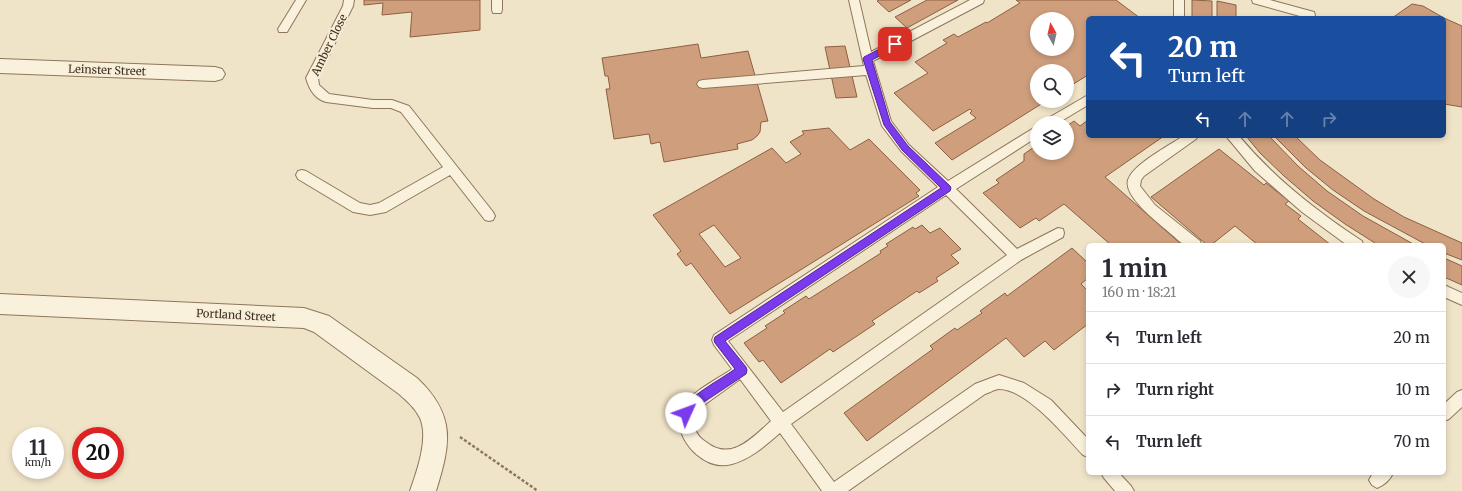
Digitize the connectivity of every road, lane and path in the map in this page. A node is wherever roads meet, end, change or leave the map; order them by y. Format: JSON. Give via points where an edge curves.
{"nodes":[{"id":1,"x":300,"y":0,"type":"edge"},
{"id":2,"x":349,"y":0,"type":"edge"},
{"id":3,"x":854,"y":0,"type":"edge"},
{"id":4,"x":979,"y":0,"type":"edge"},
{"id":5,"x":1179,"y":0,"type":"edge"},
{"id":6,"x":1257,"y":0,"type":"edge"},
{"id":7,"x":1310,"y":15,"type":"dead end"},
{"id":8,"x":1179,"y":16,"type":"edge"},
{"id":9,"x":283,"y":29,"type":"dead end"},
{"id":10,"x":868,"y":64,"type":"junction"},
{"id":11,"x":0,"y":66,"type":"edge"},
{"id":12,"x":215,"y":74,"type":"dead end"},
{"id":13,"x":704,"y":84,"type":"dead end"},
{"id":14,"x":1086,"y":99,"type":"edge"},
{"id":15,"x":1060,"y":116,"type":"edge"},
{"id":16,"x":1030,"y":135,"type":"edge"},
{"id":17,"x":1189,"y":138,"type":"edge"},
{"id":18,"x":1234,"y":138,"type":"edge"},
{"id":19,"x":451,"y":168,"type":"junction"},
{"id":20,"x":302,"y":175,"type":"dead end"},
{"id":21,"x":947,"y":188,"type":"junction"},
{"id":22,"x":489,"y":216,"type":"dead end"},
{"id":23,"x":1058,"y":234,"type":"dead end"},
{"id":24,"x":1193,"y":243,"type":"edge"},
{"id":25,"x":1354,"y":243,"type":"edge"},
{"id":26,"x":1016,"y":256,"type":"junction"},
{"id":27,"x":1446,"y":292,"type":"edge"},
{"id":28,"x":1462,"y":299,"type":"edge"},
{"id":29,"x":0,"y":304,"type":"edge"},
{"id":30,"x":742,"y":370,"type":"junction"},
{"id":31,"x":1462,"y":397,"type":"edge"},
{"id":32,"x":1446,"y":412,"type":"edge"},
{"id":33,"x":433,"y":419,"type":"junction"},
{"id":34,"x":781,"y":422,"type":"junction"},
{"id":35,"x":1086,"y":448,"type":"edge"},
{"id":36,"x":1111,"y":475,"type":"edge"},
{"id":37,"x":423,"y":491,"type":"edge"},
{"id":38,"x":538,"y":491,"type":"edge"},
{"id":39,"x":831,"y":491,"type":"edge"},
{"id":40,"x":835,"y":491,"type":"edge"},
{"id":41,"x":1126,"y":491,"type":"edge"}],
"edges":[{"from":1,"to":9,"type":"lane"},
{"from":2,"to":19,"type":"lane","name":"Amber Close","via":[[312,78],[314,87],[326,98],[392,104],[405,109]]},
{"from":3,"to":10,"type":"lane"},
{"from":4,"to":10,"type":"lane"},
{"from":5,"to":8,"type":"lane"},
{"from":6,"to":7,"type":"lane"},
{"from":10,"to":13,"type":"lane"},
{"from":10,"to":21,"type":"lane","via":[[886,123],[905,148]]},
{"from":11,"to":12,"type":"street","name":"Leinster Street"},
{"from":14,"to":15,"type":"lane"},
{"from":16,"to":21,"type":"lane"},
{"from":17,"to":24,"type":"lane","via":[[1140,172],[1134,178],[1134,185],[1136,192],[1147,204]]},
{"from":18,"to":25,"type":"lane","via":[[1250,158],[1288,194]]},
{"from":19,"to":20,"type":"lane","via":[[382,208],[370,210],[357,208]]},
{"from":19,"to":22,"type":"lane","name":"Amber Close"},
{"from":21,"to":26,"type":"lane"},
{"from":21,"to":30,"type":"lane","via":[[719,340]]},
{"from":23,"to":26,"type":"lane"},
{"from":26,"to":34,"type":"lane"},
{"from":27,"to":28,"type":"lane"},
{"from":29,"to":33,"type":"street","name":"Portland Street","via":[[314,320],[419,395]]},
{"from":30,"to":34,"type":"lane"},
{"from":30,"to":34,"type":"lane","via":[[695,403],[686,413],[685,425],[692,439],[706,454],[724,459],[743,453]]},
{"from":31,"to":32,"type":"lane"},
{"from":33,"to":37,"type":"street","name":"Portland Street","via":[[436,433],[435,449]]},
{"from":33,"to":38,"type":"path"},
{"from":34,"to":39,"type":"lane"},
{"from":35,"to":40,"type":"lane","via":[[1046,405],[1019,388],[999,382],[980,389]]},
{"from":36,"to":41,"type":"lane"}]}
